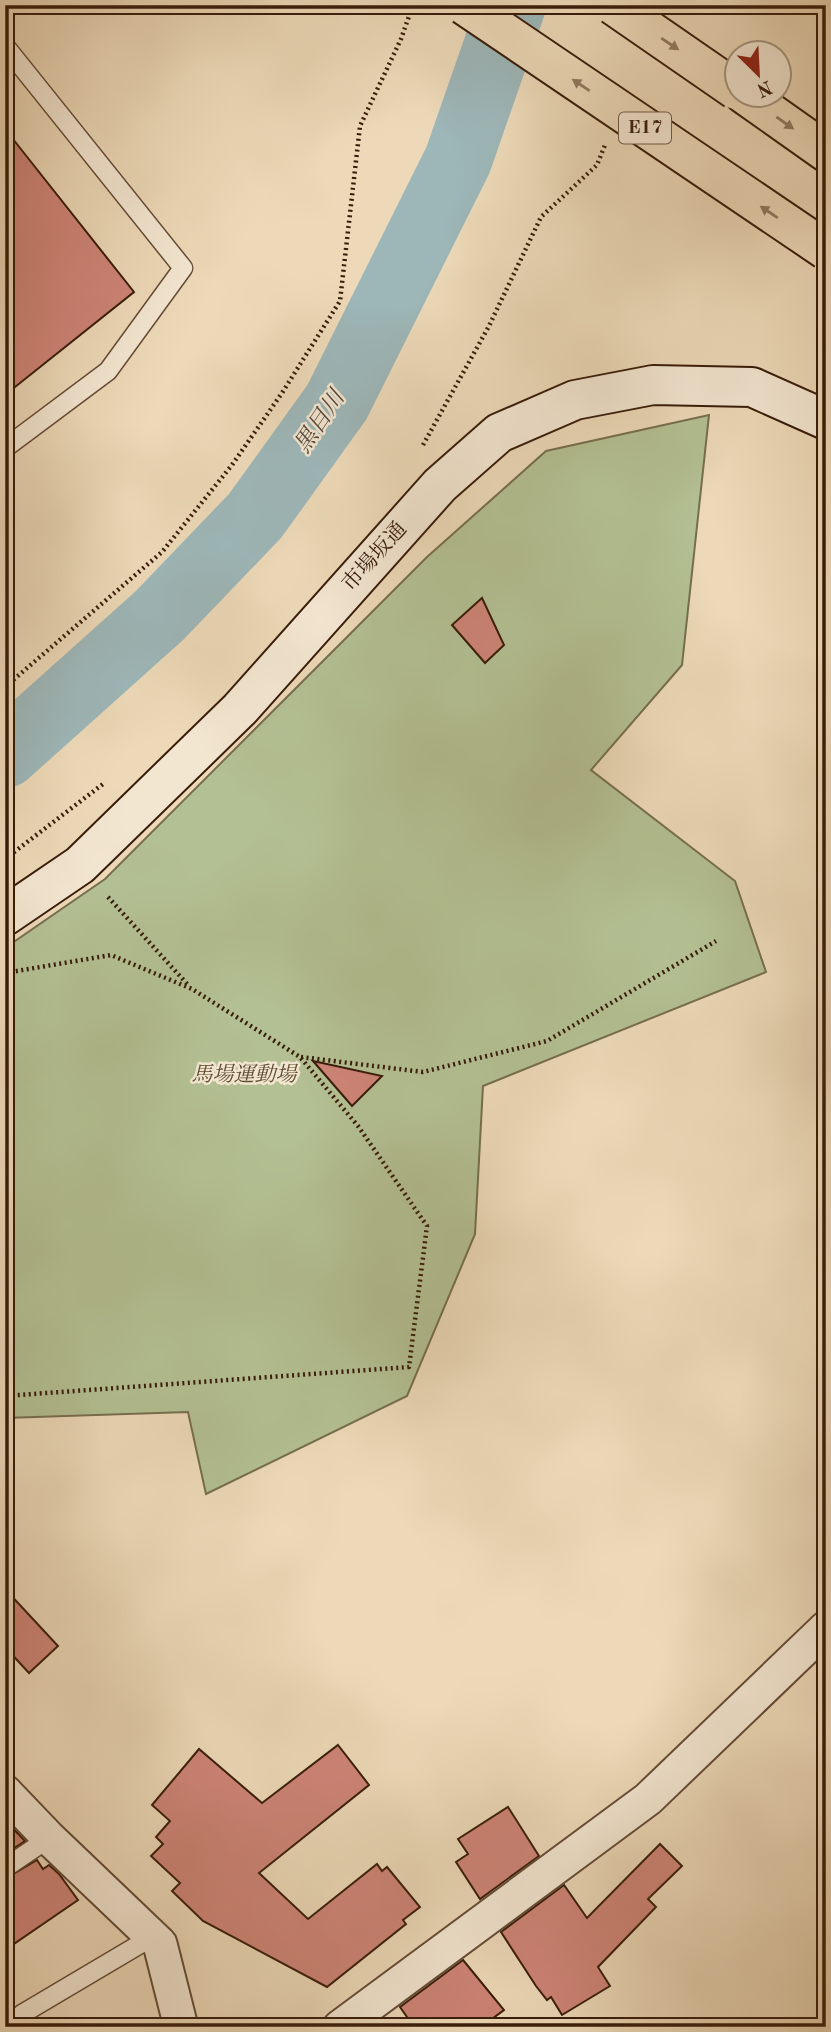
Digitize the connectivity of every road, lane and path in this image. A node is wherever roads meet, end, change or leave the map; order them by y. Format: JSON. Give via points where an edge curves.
{"nodes":[{"id":1,"x":413,"y":5,"type":"edge"},
{"id":2,"x":464,"y":5,"type":"edge"},
{"id":3,"x":613,"y":5,"type":"edge"},
{"id":4,"x":5,"y":46,"type":"edge"},
{"id":5,"x":722,"y":80,"type":"edge"},
{"id":6,"x":764,"y":108,"type":"edge"},
{"id":7,"x":606,"y":142,"type":"dead end"},
{"id":8,"x":826,"y":152,"type":"edge"},
{"id":9,"x":826,"y":250,"type":"edge"},
{"id":10,"x":826,"y":420,"type":"edge"},
{"id":11,"x":5,"y":448,"type":"edge"},
{"id":12,"x":418,"y":451,"type":"dead end"},
{"id":13,"x":5,"y":687,"type":"edge"},
{"id":14,"x":104,"y":783,"type":"dead end"},
{"id":15,"x":5,"y":859,"type":"edge"},
{"id":16,"x":108,"y":897,"type":"dead end"},
{"id":17,"x":5,"y":916,"type":"edge"},
{"id":18,"x":716,"y":941,"type":"dead end"},
{"id":19,"x":5,"y":974,"type":"edge"},
{"id":20,"x":192,"y":989,"type":"junction"},
{"id":21,"x":300,"y":1057,"type":"junction"},
{"id":22,"x":5,"y":1396,"type":"edge"},
{"id":23,"x":826,"y":1628,"type":"edge"},
{"id":24,"x":5,"y":1792,"type":"edge"},
{"id":25,"x":48,"y":1838,"type":"junction"},
{"id":26,"x":5,"y":1868,"type":"edge"},
{"id":27,"x":152,"y":1937,"type":"junction"},
{"id":28,"x":15,"y":2027,"type":"edge"},
{"id":29,"x":181,"y":2027,"type":"edge"},
{"id":30,"x":340,"y":2027,"type":"edge"}],
"edges":[{"from":1,"to":13,"type":"path","via":[[360,126],[340,301],[232,465],[162,552]]},
{"from":9,"to":2,"type":"highway","number":"E17","one_way":true,"bridge":true},
{"from":3,"to":5,"type":"highway","one_way":true,"bridge":true},
{"from":4,"to":11,"type":"lane","via":[[183,268],[108,371]]},
{"from":6,"to":8,"type":"highway","one_way":true},
{"from":7,"to":12,"type":"path","via":[[597,165],[541,217],[489,326]]},
{"from":10,"to":17,"type":"street","name":"市場坂通","via":[[752,387],[653,385],[575,400],[499,433],[440,485],[240,709],[80,865]]},
{"from":14,"to":15,"type":"path"},
{"from":16,"to":20,"type":"path"},
{"from":18,"to":21,"type":"path","via":[[547,1041],[423,1072]]},
{"from":19,"to":20,"type":"path","via":[[111,955]]},
{"from":20,"to":21,"type":"path"},
{"from":21,"to":22,"type":"path","via":[[358,1126],[427,1226],[409,1367]]},
{"from":23,"to":30,"type":"street","via":[[648,1799]]},
{"from":24,"to":25,"type":"street"},
{"from":25,"to":26,"type":"lane"},
{"from":25,"to":27,"type":"street"},
{"from":27,"to":28,"type":"lane","via":[[22,2014]]},
{"from":27,"to":29,"type":"street","via":[[160,1944]]}]}
